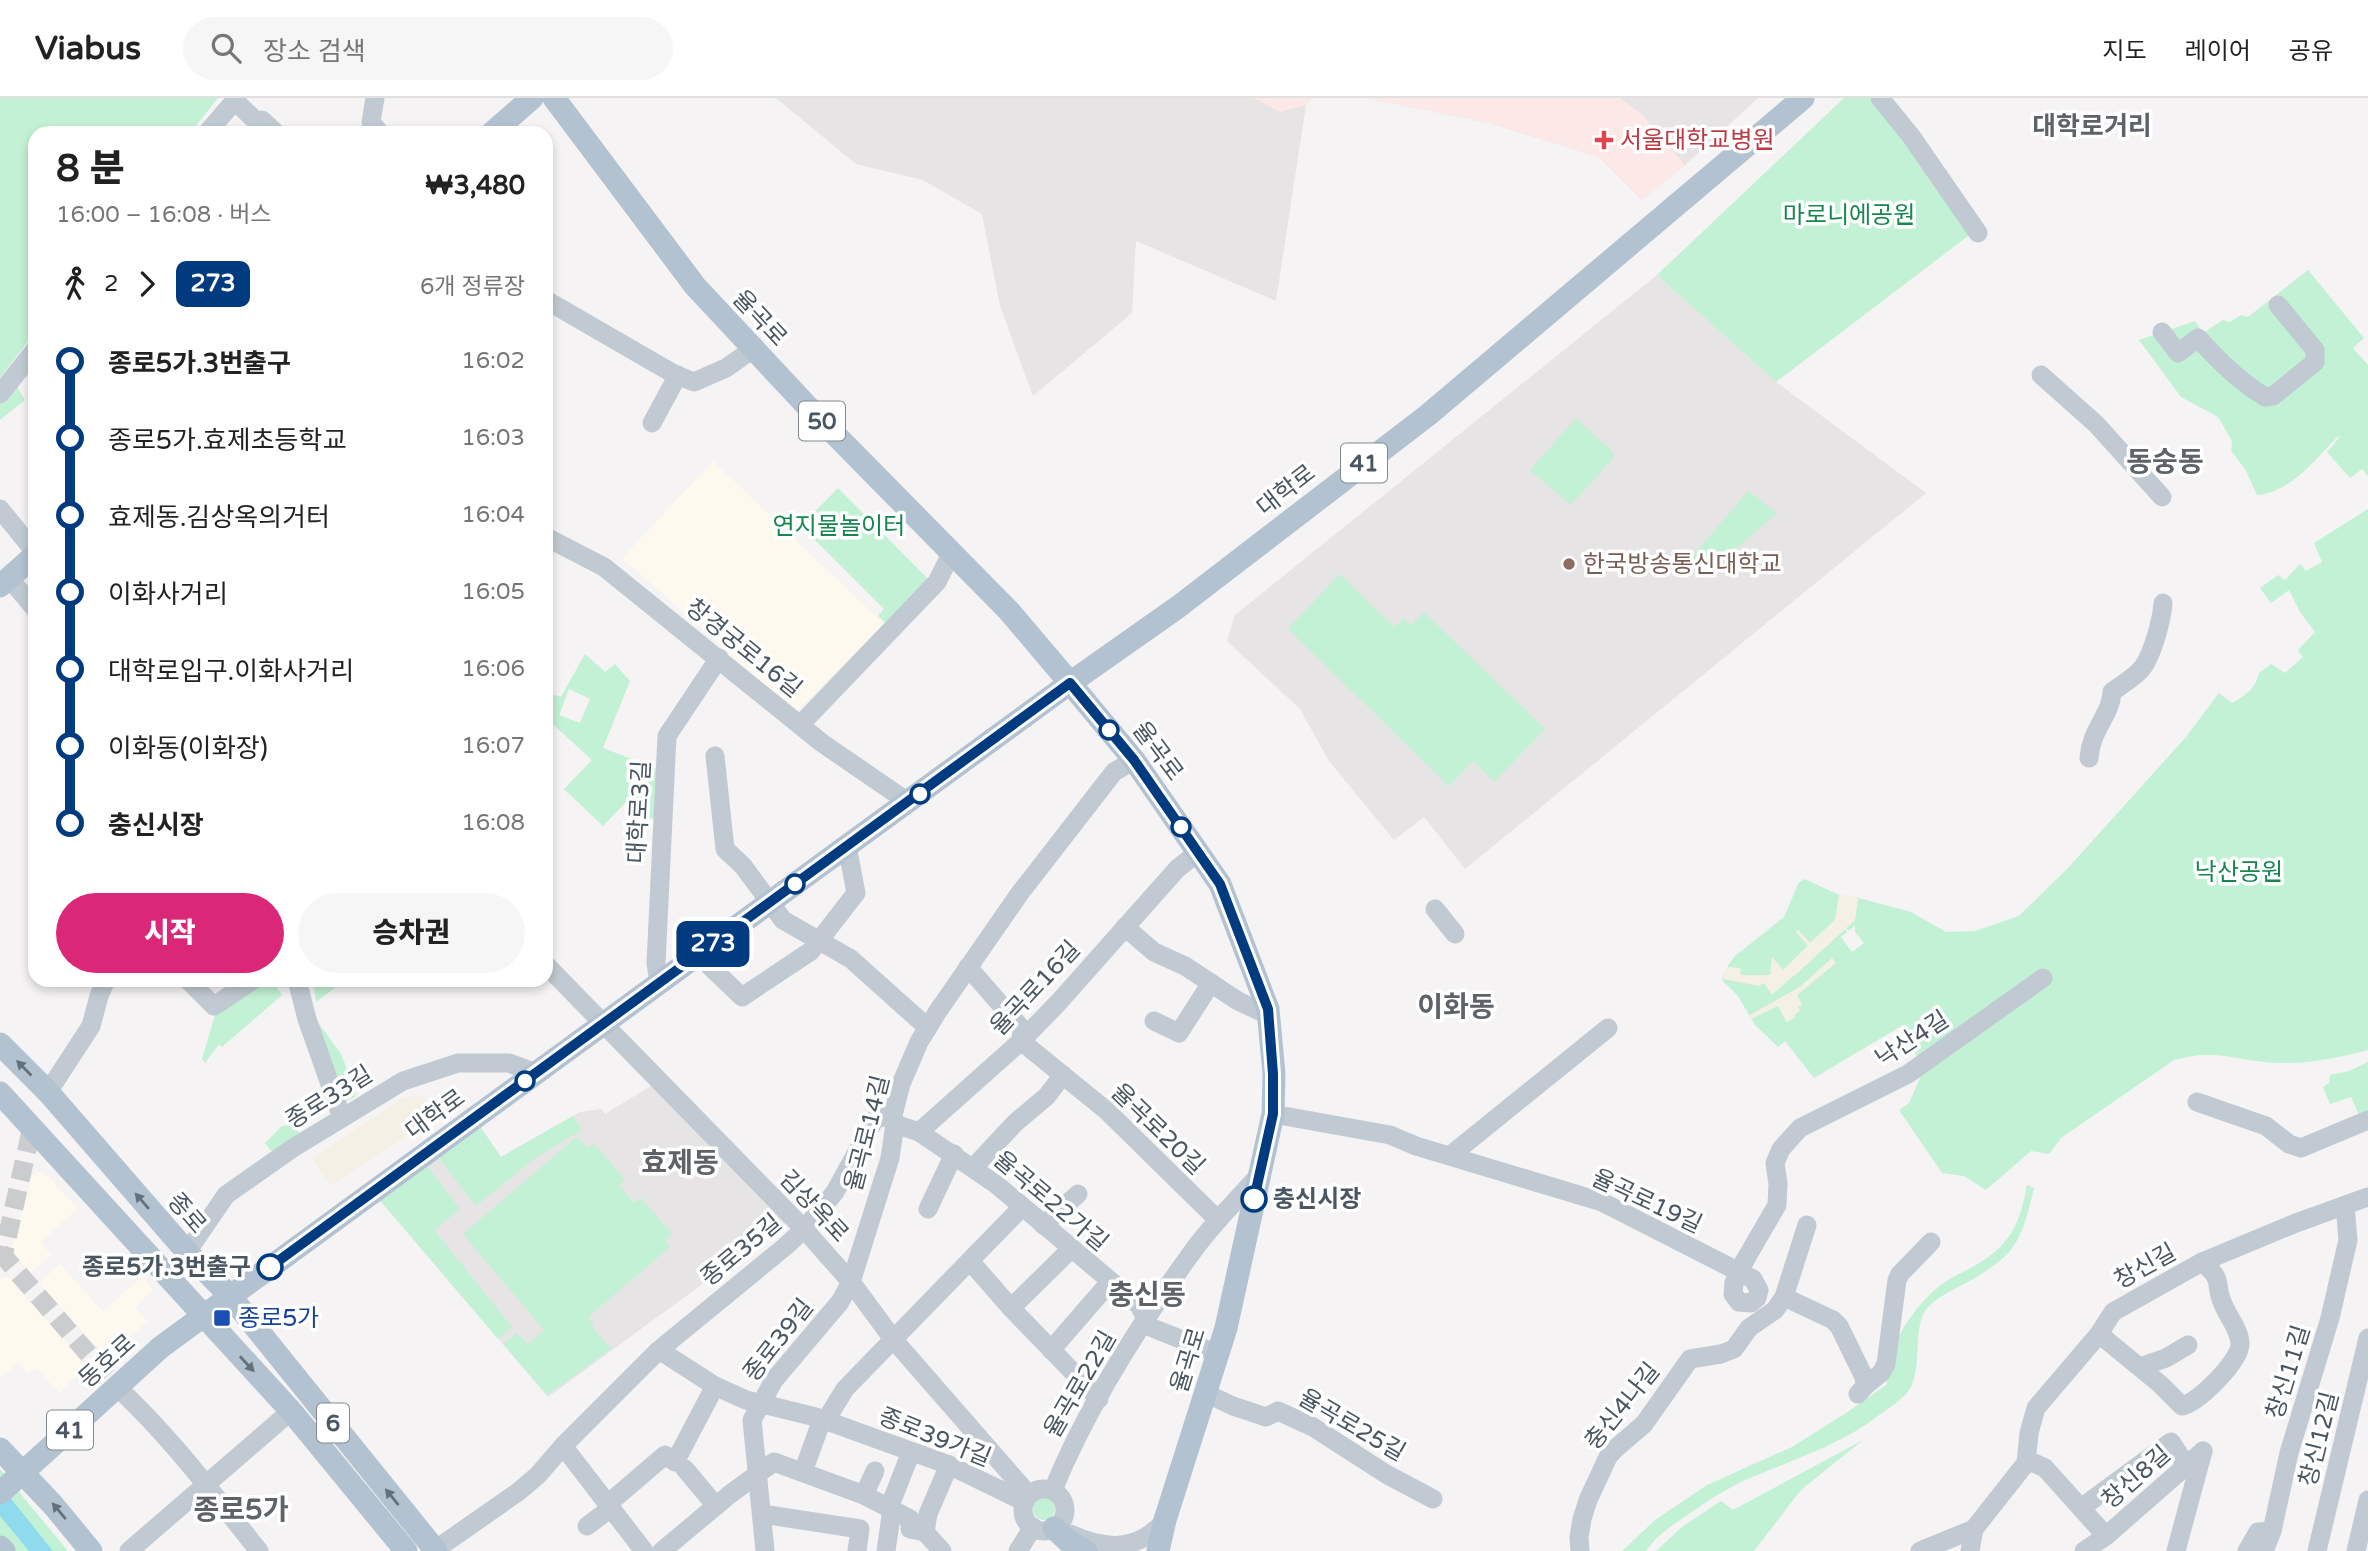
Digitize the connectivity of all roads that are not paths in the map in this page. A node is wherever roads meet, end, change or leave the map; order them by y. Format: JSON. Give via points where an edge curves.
{"nodes":[{"id":1,"x":375,"y":98,"type":"edge"},
{"id":2,"x":532,"y":98,"type":"edge"},
{"id":3,"x":554,"y":98,"type":"edge"},
{"id":4,"x":1803,"y":98,"type":"edge"},
{"id":5,"x":1880,"y":98,"type":"edge"},
{"id":6,"x":236,"y":99,"type":"edge"},
{"id":7,"x":573,"y":109,"type":"edge"},
{"id":8,"x":213,"y":126,"type":"edge"},
{"id":9,"x":268,"y":126,"type":"edge"},
{"id":10,"x":370,"y":126,"type":"edge"},
{"id":11,"x":500,"y":126,"type":"edge"},
{"id":12,"x":1978,"y":233,"type":"dead end"},
{"id":13,"x":2278,"y":305,"type":"dead end"},
{"id":14,"x":553,"y":310,"type":"edge"},
{"id":15,"x":2162,"y":332,"type":"dead end"},
{"id":16,"x":753,"y":349,"type":"junction"},
{"id":17,"x":28,"y":359,"type":"edge"},
{"id":18,"x":678,"y":375,"type":"junction"},
{"id":19,"x":2040,"y":375,"type":"dead end"},
{"id":20,"x":0,"y":394,"type":"edge"},
{"id":21,"x":652,"y":423,"type":"dead end"},
{"id":22,"x":2162,"y":497,"type":"dead end"},
{"id":23,"x":0,"y":509,"type":"edge"},
{"id":24,"x":553,"y":541,"type":"edge"},
{"id":25,"x":28,"y":545,"type":"edge"},
{"id":26,"x":952,"y":552,"type":"junction"},
{"id":27,"x":28,"y":561,"type":"edge"},
{"id":28,"x":5,"y":582,"type":"edge"},
{"id":29,"x":28,"y":602,"type":"edge"},
{"id":30,"x":2163,"y":603,"type":"dead end"},
{"id":31,"x":719,"y":657,"type":"junction"},
{"id":32,"x":1070,"y":683,"type":"junction"},
{"id":33,"x":800,"y":724,"type":"junction"},
{"id":34,"x":715,"y":756,"type":"dead end"},
{"id":35,"x":2089,"y":758,"type":"dead end"},
{"id":36,"x":1134,"y":760,"type":"junction"},
{"id":37,"x":908,"y":802,"type":"junction"},
{"id":38,"x":847,"y":846,"type":"junction"},
{"id":39,"x":1198,"y":852,"type":"junction"},
{"id":40,"x":769,"y":903,"type":"junction"},
{"id":41,"x":1435,"y":909,"type":"dead end"},
{"id":42,"x":1125,"y":927,"type":"junction"},
{"id":43,"x":1455,"y":934,"type":"dead end"},
{"id":44,"x":820,"y":941,"type":"junction"},
{"id":45,"x":698,"y":955,"type":"junction"},
{"id":46,"x":968,"y":967,"type":"junction"},
{"id":47,"x":553,"y":972,"type":"edge"},
{"id":48,"x":2043,"y":978,"type":"dead end"},
{"id":49,"x":659,"y":983,"type":"junction"},
{"id":50,"x":1211,"y":984,"type":"junction"},
{"id":51,"x":103,"y":987,"type":"edge"},
{"id":52,"x":195,"y":987,"type":"edge"},
{"id":53,"x":242,"y":987,"type":"edge"},
{"id":54,"x":299,"y":987,"type":"edge"},
{"id":55,"x":1268,"y":1015,"type":"junction"},
{"id":56,"x":1154,"y":1021,"type":"dead end"},
{"id":57,"x":603,"y":1024,"type":"junction"},
{"id":58,"x":928,"y":1028,"type":"junction"},
{"id":59,"x":1608,"y":1028,"type":"dead end"},
{"id":60,"x":1021,"y":1041,"type":"junction"},
{"id":61,"x":0,"y":1044,"type":"edge"},
{"id":62,"x":536,"y":1073,"type":"junction"},
{"id":63,"x":1063,"y":1075,"type":"junction"},
{"id":64,"x":48,"y":1092,"type":"junction"},
{"id":65,"x":0,"y":1093,"type":"edge"},
{"id":66,"x":2197,"y":1102,"type":"dead end"},
{"id":67,"x":1273,"y":1114,"type":"junction"},
{"id":68,"x":342,"y":1118,"type":"junction"},
{"id":69,"x":894,"y":1119,"type":"junction"},
{"id":70,"x":2368,"y":1120,"type":"edge"},
{"id":71,"x":1800,"y":1128,"type":"joint"},
{"id":72,"x":919,"y":1132,"type":"junction"},
{"id":73,"x":954,"y":1154,"type":"junction"},
{"id":74,"x":1451,"y":1155,"type":"junction"},
{"id":75,"x":973,"y":1168,"type":"junction"},
{"id":76,"x":1260,"y":1174,"type":"junction"},
{"id":77,"x":1078,"y":1194,"type":"dead end"},
{"id":78,"x":2368,"y":1197,"type":"edge"},
{"id":79,"x":2345,"y":1205,"type":"junction"},
{"id":80,"x":1022,"y":1207,"type":"junction"},
{"id":81,"x":928,"y":1209,"type":"dead end"},
{"id":82,"x":1218,"y":1220,"type":"junction"},
{"id":83,"x":1043,"y":1225,"type":"junction"},
{"id":84,"x":1807,"y":1225,"type":"dead end"},
{"id":85,"x":804,"y":1229,"type":"junction"},
{"id":86,"x":1931,"y":1242,"type":"dead end"},
{"id":87,"x":1071,"y":1249,"type":"junction"},
{"id":88,"x":187,"y":1252,"type":"junction"},
{"id":89,"x":970,"y":1261,"type":"junction"},
{"id":90,"x":2202,"y":1262,"type":"junction"},
{"id":91,"x":851,"y":1282,"type":"junction"},
{"id":92,"x":1110,"y":1282,"type":"junction"},
{"id":93,"x":230,"y":1297,"type":"junction"},
{"id":94,"x":1784,"y":1297,"type":"junction"},
{"id":95,"x":1011,"y":1308,"type":"junction"},
{"id":96,"x":203,"y":1317,"type":"junction"},
{"id":97,"x":1145,"y":1321,"type":"junction"},
{"id":98,"x":2099,"y":1334,"type":"junction"},
{"id":99,"x":2368,"y":1338,"type":"edge"},
{"id":100,"x":893,"y":1339,"type":"junction"},
{"id":101,"x":2188,"y":1345,"type":"dead end"},
{"id":102,"x":659,"y":1350,"type":"junction"},
{"id":103,"x":1051,"y":1350,"type":"junction"},
{"id":104,"x":1218,"y":1354,"type":"junction"},
{"id":105,"x":2140,"y":1367,"type":"junction"},
{"id":106,"x":715,"y":1385,"type":"junction"},
{"id":107,"x":117,"y":1387,"type":"junction"},
{"id":108,"x":1205,"y":1393,"type":"junction"},
{"id":109,"x":1099,"y":1399,"type":"junction"},
{"id":110,"x":759,"y":1403,"type":"junction"},
{"id":111,"x":291,"y":1411,"type":"junction"},
{"id":112,"x":825,"y":1420,"type":"junction"},
{"id":113,"x":563,"y":1446,"type":"junction"},
{"id":114,"x":0,"y":1449,"type":"edge"},
{"id":115,"x":911,"y":1452,"type":"junction"},
{"id":116,"x":2182,"y":1459,"type":"dead end"},
{"id":117,"x":2026,"y":1463,"type":"junction"},
{"id":118,"x":948,"y":1465,"type":"junction"},
{"id":119,"x":685,"y":1469,"type":"dead end"},
{"id":120,"x":875,"y":1471,"type":"dead end"},
{"id":121,"x":803,"y":1472,"type":"junction"},
{"id":122,"x":21,"y":1475,"type":"junction"},
{"id":123,"x":758,"y":1476,"type":"junction"},
{"id":124,"x":205,"y":1484,"type":"junction"},
{"id":125,"x":1053,"y":1490,"type":"junction"},
{"id":126,"x":0,"y":1493,"type":"edge"},
{"id":127,"x":864,"y":1495,"type":"junction"},
{"id":128,"x":1027,"y":1499,"type":"junction"},
{"id":129,"x":1433,"y":1499,"type":"dead end"},
{"id":130,"x":2368,"y":1500,"type":"edge"},
{"id":131,"x":609,"y":1506,"type":"junction"},
{"id":132,"x":716,"y":1506,"type":"junction"},
{"id":133,"x":2081,"y":1508,"type":"junction"},
{"id":134,"x":890,"y":1509,"type":"junction"},
{"id":135,"x":762,"y":1514,"type":"junction"},
{"id":136,"x":1165,"y":1520,"type":"junction"},
{"id":137,"x":587,"y":1526,"type":"dead end"},
{"id":138,"x":1049,"y":1527,"type":"junction"},
{"id":139,"x":1974,"y":1529,"type":"junction"},
{"id":140,"x":2272,"y":1531,"type":"junction"},
{"id":141,"x":2106,"y":1536,"type":"junction"},
{"id":142,"x":934,"y":1545,"type":"edge"},
{"id":143,"x":0,"y":1547,"type":"edge"},
{"id":144,"x":435,"y":1550,"type":"edge"},
{"id":145,"x":4,"y":1551,"type":"edge"},
{"id":146,"x":91,"y":1551,"type":"edge"},
{"id":147,"x":129,"y":1551,"type":"edge"},
{"id":148,"x":259,"y":1551,"type":"edge"},
{"id":149,"x":406,"y":1551,"type":"edge"},
{"id":150,"x":644,"y":1551,"type":"edge"},
{"id":151,"x":662,"y":1551,"type":"edge"},
{"id":152,"x":765,"y":1551,"type":"edge"},
{"id":153,"x":857,"y":1551,"type":"edge"},
{"id":154,"x":886,"y":1551,"type":"edge"},
{"id":155,"x":1017,"y":1551,"type":"edge"},
{"id":156,"x":1086,"y":1551,"type":"edge"},
{"id":157,"x":1158,"y":1551,"type":"edge"},
{"id":158,"x":1580,"y":1551,"type":"edge"},
{"id":159,"x":1920,"y":1551,"type":"edge"},
{"id":160,"x":1970,"y":1551,"type":"edge"},
{"id":161,"x":2084,"y":1551,"type":"edge"},
{"id":162,"x":2176,"y":1551,"type":"edge"},
{"id":163,"x":2247,"y":1551,"type":"edge"},
{"id":164,"x":2264,"y":1551,"type":"edge"},
{"id":165,"x":2317,"y":1551,"type":"edge"},
{"id":166,"x":2356,"y":1551,"type":"edge"}],
"edges":[{"from":1,"to":10,"type":"street"},
{"from":2,"to":11,"type":"main road"},
{"from":3,"to":7,"type":"main road","name":"율곡로","number":"50"},
{"from":4,"to":32,"type":"main road","name":"대학로","number":"41","via":[[1428,415],[1178,607]]},
{"from":5,"to":12,"type":"street"},
{"from":6,"to":8,"type":"street"},
{"from":6,"to":9,"type":"street","via":[[256,121]]},
{"from":7,"to":16,"type":"main road","name":"율곡로","number":"50","via":[[695,286]]},
{"from":13,"to":15,"type":"street","via":[[2315,350],[2315,362],[2273,396],[2265,397],[2248,387],[2198,338],[2178,354]]},
{"from":14,"to":18,"type":"street"},
{"from":16,"to":18,"type":"street","via":[[694,382]]},
{"from":16,"to":26,"type":"main road","name":"율곡로","number":"50"},
{"from":17,"to":20,"type":"street"},
{"from":18,"to":21,"type":"street"},
{"from":19,"to":22,"type":"street","via":[[2096,424]]},
{"from":23,"to":25,"type":"street"},
{"from":24,"to":31,"type":"street","name":"창경궁로16길","via":[[604,567]]},
{"from":26,"to":32,"type":"main road","name":"율곡로","number":"50"},
{"from":26,"to":33,"type":"street","via":[[937,582]]},
{"from":27,"to":28,"type":"main road"},
{"from":28,"to":29,"type":"street"},
{"from":30,"to":35,"type":"street","via":[[2150,654],[2142,668],[2112,692],[2112,701],[2090,743]]},
{"from":31,"to":33,"type":"street","name":"창경궁로16길"},
{"from":31,"to":49,"type":"street","name":"대학로3길","via":[[667,736],[656,963]]},
{"from":32,"to":36,"type":"main road","name":"율곡로","number":"50"},
{"from":32,"to":37,"type":"main road","name":"대학로","number":"41"},
{"from":33,"to":37,"type":"street","name":"창경궁로16길"},
{"from":34,"to":40,"type":"street","via":[[725,849]]},
{"from":36,"to":39,"type":"main road","name":"율곡로","number":"50"},
{"from":36,"to":46,"type":"street","name":"율곡로14길","via":[[1114,772]]},
{"from":37,"to":38,"type":"main road","name":"대학로","number":"41"},
{"from":38,"to":40,"type":"main road","name":"대학로","number":"41"},
{"from":38,"to":44,"type":"street","via":[[856,893]]},
{"from":39,"to":42,"type":"street","name":"율곡로16길"},
{"from":39,"to":55,"type":"main road","name":"율곡로","number":"50","via":[[1220,884]]},
{"from":40,"to":44,"type":"street","via":[[783,920]]},
{"from":40,"to":45,"type":"main road","name":"대학로","number":"41"},
{"from":41,"to":43,"type":"street"},
{"from":42,"to":50,"type":"street","via":[[1154,952]]},
{"from":42,"to":60,"type":"street","name":"율곡로16길"},
{"from":44,"to":45,"type":"street","via":[[742,997]]},
{"from":44,"to":58,"type":"street","via":[[851,959]]},
{"from":45,"to":49,"type":"main road","name":"대학로","number":"41"},
{"from":46,"to":58,"type":"street","name":"율곡로14길"},
{"from":46,"to":60,"type":"street","via":[[1022,1029]]},
{"from":47,"to":57,"type":"street","name":"김상옥로"},
{"from":48,"to":71,"type":"street","name":"낙산4길","via":[[1908,1074]]},
{"from":49,"to":57,"type":"main road","name":"대학로","number":"41"},
{"from":50,"to":55,"type":"street"},
{"from":50,"to":56,"type":"street","via":[[1179,1032]]},
{"from":51,"to":64,"type":"street","via":[[91,1026]]},
{"from":52,"to":53,"type":"street","via":[[214,1006]]},
{"from":54,"to":68,"type":"street"},
{"from":55,"to":67,"type":"main road","name":"율곡로","number":"50"},
{"from":57,"to":62,"type":"main road","name":"대학로","number":"41"},
{"from":57,"to":85,"type":"street","name":"김상옥로"},
{"from":58,"to":69,"type":"street","name":"율곡로14길","via":[[901,1084]]},
{"from":59,"to":74,"type":"street"},
{"from":60,"to":63,"type":"street","name":"율곡로20길"},
{"from":60,"to":72,"type":"street","name":"율곡로16길"},
{"from":64,"to":61,"type":"main road","name":"종로","number":"6","one_way":true},
{"from":62,"to":68,"type":"street","name":"종로33길","via":[[509,1063],[458,1063],[403,1081]]},
{"from":62,"to":93,"type":"main road","name":"대학로","number":"41"},
{"from":63,"to":75,"type":"street"},
{"from":63,"to":82,"type":"street","name":"율곡로20길","via":[[1107,1111]]},
{"from":88,"to":64,"type":"main road","name":"종로","number":"6","one_way":true},
{"from":65,"to":96,"type":"main road","number":"6"},
{"from":66,"to":70,"type":"street","via":[[2266,1126],[2297,1148]]},
{"from":67,"to":74,"type":"street","name":"율곡로19길","via":[[1390,1135]]},
{"from":67,"to":76,"type":"main road","name":"율곡로","number":"50"},
{"from":68,"to":88,"type":"street","name":"종로33길","via":[[226,1195]]},
{"from":69,"to":72,"type":"street"},
{"from":69,"to":85,"type":"street","name":"종로35길","via":[[874,1119],[835,1192]]},
{"from":69,"to":91,"type":"street","name":"율곡로14길","via":[[890,1158]]},
{"from":71,"to":74,"type":"street","name":"율곡로19길","bridge":true,"via":[[1775,1163],[1777,1205],[1744,1262],[1734,1283],[1732,1294],[1739,1302],[1751,1303],[1757,1298],[1758,1285],[1753,1279],[1602,1202]]},
{"from":72,"to":73,"type":"street","name":"율곡로22가길"},
{"from":73,"to":75,"type":"street","name":"율곡로22가길"},
{"from":73,"to":81,"type":"street","name":"율곡로22가길"},
{"from":75,"to":80,"type":"street","name":"율곡로22가길"},
{"from":76,"to":82,"type":"street","name":"율곡로22길"},
{"from":76,"to":104,"type":"main road","name":"율곡로","number":"50"},
{"from":77,"to":83,"type":"street"},
{"from":78,"to":79,"type":"street","name":"창신길"},
{"from":79,"to":90,"type":"street","name":"창신길"},
{"from":79,"to":140,"type":"street","name":"창신11길","via":[[2348,1240]]},
{"from":80,"to":83,"type":"street","name":"율곡로22가길"},
{"from":80,"to":89,"type":"street"},
{"from":82,"to":97,"type":"street","name":"율곡로22길"},
{"from":83,"to":87,"type":"street","name":"율곡로22가길"},
{"from":84,"to":94,"type":"street","name":"충신4나길"},
{"from":85,"to":91,"type":"street","name":"김상옥로"},
{"from":85,"to":102,"type":"street","name":"종로35길"},
{"from":86,"to":94,"type":"street","via":[[1897,1280],[1890,1355],[1881,1373],[1862,1383],[1836,1323]]},
{"from":87,"to":92,"type":"street","name":"율곡로22가길"},
{"from":87,"to":95,"type":"street"},
{"from":88,"to":93,"type":"main road","name":"종로","number":"6"},
{"from":89,"to":95,"type":"street"},
{"from":89,"to":100,"type":"street"},
{"from":90,"to":98,"type":"street","name":"창신길","via":[[2113,1312]]},
{"from":90,"to":105,"type":"street","via":[[2219,1283],[2223,1304],[2240,1339],[2240,1351],[2212,1385],[2182,1406]]},
{"from":91,"to":100,"type":"street","name":"김상옥로"},
{"from":91,"to":110,"type":"street","name":"종로39길"},
{"from":92,"to":97,"type":"street","name":"율곡로22가길","via":[[1139,1305]]},
{"from":92,"to":103,"type":"street"},
{"from":93,"to":96,"type":"main road","name":"대학로","number":"41"},
{"from":144,"to":93,"type":"main road","name":"종로","number":"6","one_way":true},
{"from":94,"to":158,"type":"street","name":"충신4나길","via":[[1767,1317],[1749,1328],[1734,1349],[1690,1359],[1644,1424],[1615,1449],[1582,1519]]},
{"from":95,"to":103,"type":"street"},
{"from":96,"to":107,"type":"main road","name":"동호로","number":"41"},
{"from":96,"to":111,"type":"main road","number":"6","one_way":true},
{"from":97,"to":104,"type":"street","name":"율곡로22가길"},
{"from":97,"to":109,"type":"street","name":"율곡로22길"},
{"from":98,"to":105,"type":"street"},
{"from":98,"to":117,"type":"street","name":"창신길","via":[[2036,1408]]},
{"from":99,"to":165,"type":"street","name":"창신12길"},
{"from":100,"to":112,"type":"street","via":[[845,1389]]},
{"from":100,"to":128,"type":"street","name":"김상옥로"},
{"from":101,"to":105,"type":"street"},
{"from":102,"to":106,"type":"street"},
{"from":102,"to":113,"type":"street","name":"종로35길"},
{"from":103,"to":109,"type":"street"},
{"from":104,"to":108,"type":"main road","name":"율곡로","number":"50"},
{"from":106,"to":110,"type":"street"},
{"from":106,"to":131,"type":"street","via":[[675,1462],[665,1455]]},
{"from":107,"to":122,"type":"main road","name":"동호로","number":"41"},
{"from":107,"to":124,"type":"street"},
{"from":108,"to":129,"type":"street","name":"율곡로25길","via":[[1266,1417],[1278,1411],[1307,1423]]},
{"from":108,"to":136,"type":"main road","name":"율곡로","number":"50"},
{"from":109,"to":125,"type":"street","name":"율곡로22길","via":[[1073,1442]]},
{"from":110,"to":112,"type":"street","name":"종로39가길"},
{"from":110,"to":123,"type":"street","name":"종로39길","via":[[752,1420]]},
{"from":111,"to":124,"type":"street"},
{"from":111,"to":149,"type":"main road","number":"6"},
{"from":112,"to":115,"type":"street","name":"종로39가길"},
{"from":112,"to":121,"type":"street"},
{"from":113,"to":131,"type":"street"},
{"from":113,"to":144,"type":"street","name":"종로35길","via":[[518,1492]]},
{"from":114,"to":122,"type":"main road"},
{"from":115,"to":118,"type":"street","name":"종로39가길"},
{"from":115,"to":134,"type":"street"},
{"from":116,"to":133,"type":"street","via":[[2171,1442]]},
{"from":117,"to":133,"type":"street","via":[[2045,1468]]},
{"from":117,"to":139,"type":"street"},
{"from":118,"to":128,"type":"street","name":"종로39가길"},
{"from":118,"to":142,"type":"street","via":[[928,1514]]},
{"from":119,"to":132,"type":"street"},
{"from":120,"to":127,"type":"street"},
{"from":121,"to":123,"type":"street","via":[[774,1462]]},
{"from":121,"to":127,"type":"street"},
{"from":122,"to":126,"type":"main road","number":"41"},
{"from":146,"to":122,"type":"main road","one_way":true,"via":[[53,1504]]},
{"from":123,"to":132,"type":"street"},
{"from":123,"to":135,"type":"street","name":"종로39길"},
{"from":124,"to":147,"type":"street"},
{"from":124,"to":148,"type":"street"},
{"from":125,"to":128,"type":"street","via":[[1035,1490]]},
{"from":125,"to":138,"type":"street","via":[[1064,1508],[1063,1517]]},
{"from":127,"to":134,"type":"street"},
{"from":128,"to":138,"type":"street","via":[[1023,1512],[1027,1522]]},
{"from":130,"to":166,"type":"street"},
{"from":131,"to":137,"type":"street"},
{"from":131,"to":150,"type":"street"},
{"from":132,"to":151,"type":"street"},
{"from":133,"to":141,"type":"street"},
{"from":134,"to":142,"type":"street","via":[[910,1519],[911,1529]]},
{"from":134,"to":154,"type":"street"},
{"from":135,"to":152,"type":"street","name":"종로39길"},
{"from":135,"to":153,"type":"street","via":[[859,1529]]},
{"from":136,"to":138,"type":"street","via":[[1156,1532],[1128,1548],[1092,1543]]},
{"from":136,"to":157,"type":"main road","name":"율곡로","number":"50"},
{"from":138,"to":155,"type":"street"},
{"from":138,"to":156,"type":"main road"},
{"from":139,"to":159,"type":"street"},
{"from":139,"to":160,"type":"street"},
{"from":140,"to":163,"type":"street","via":[[2258,1532]]},
{"from":140,"to":164,"type":"street","name":"창신11길"},
{"from":141,"to":161,"type":"street","name":"창신8길"},
{"from":141,"to":162,"type":"street","name":"창신8길","via":[[2203,1451]]},
{"from":143,"to":145,"type":"main road"}]}
